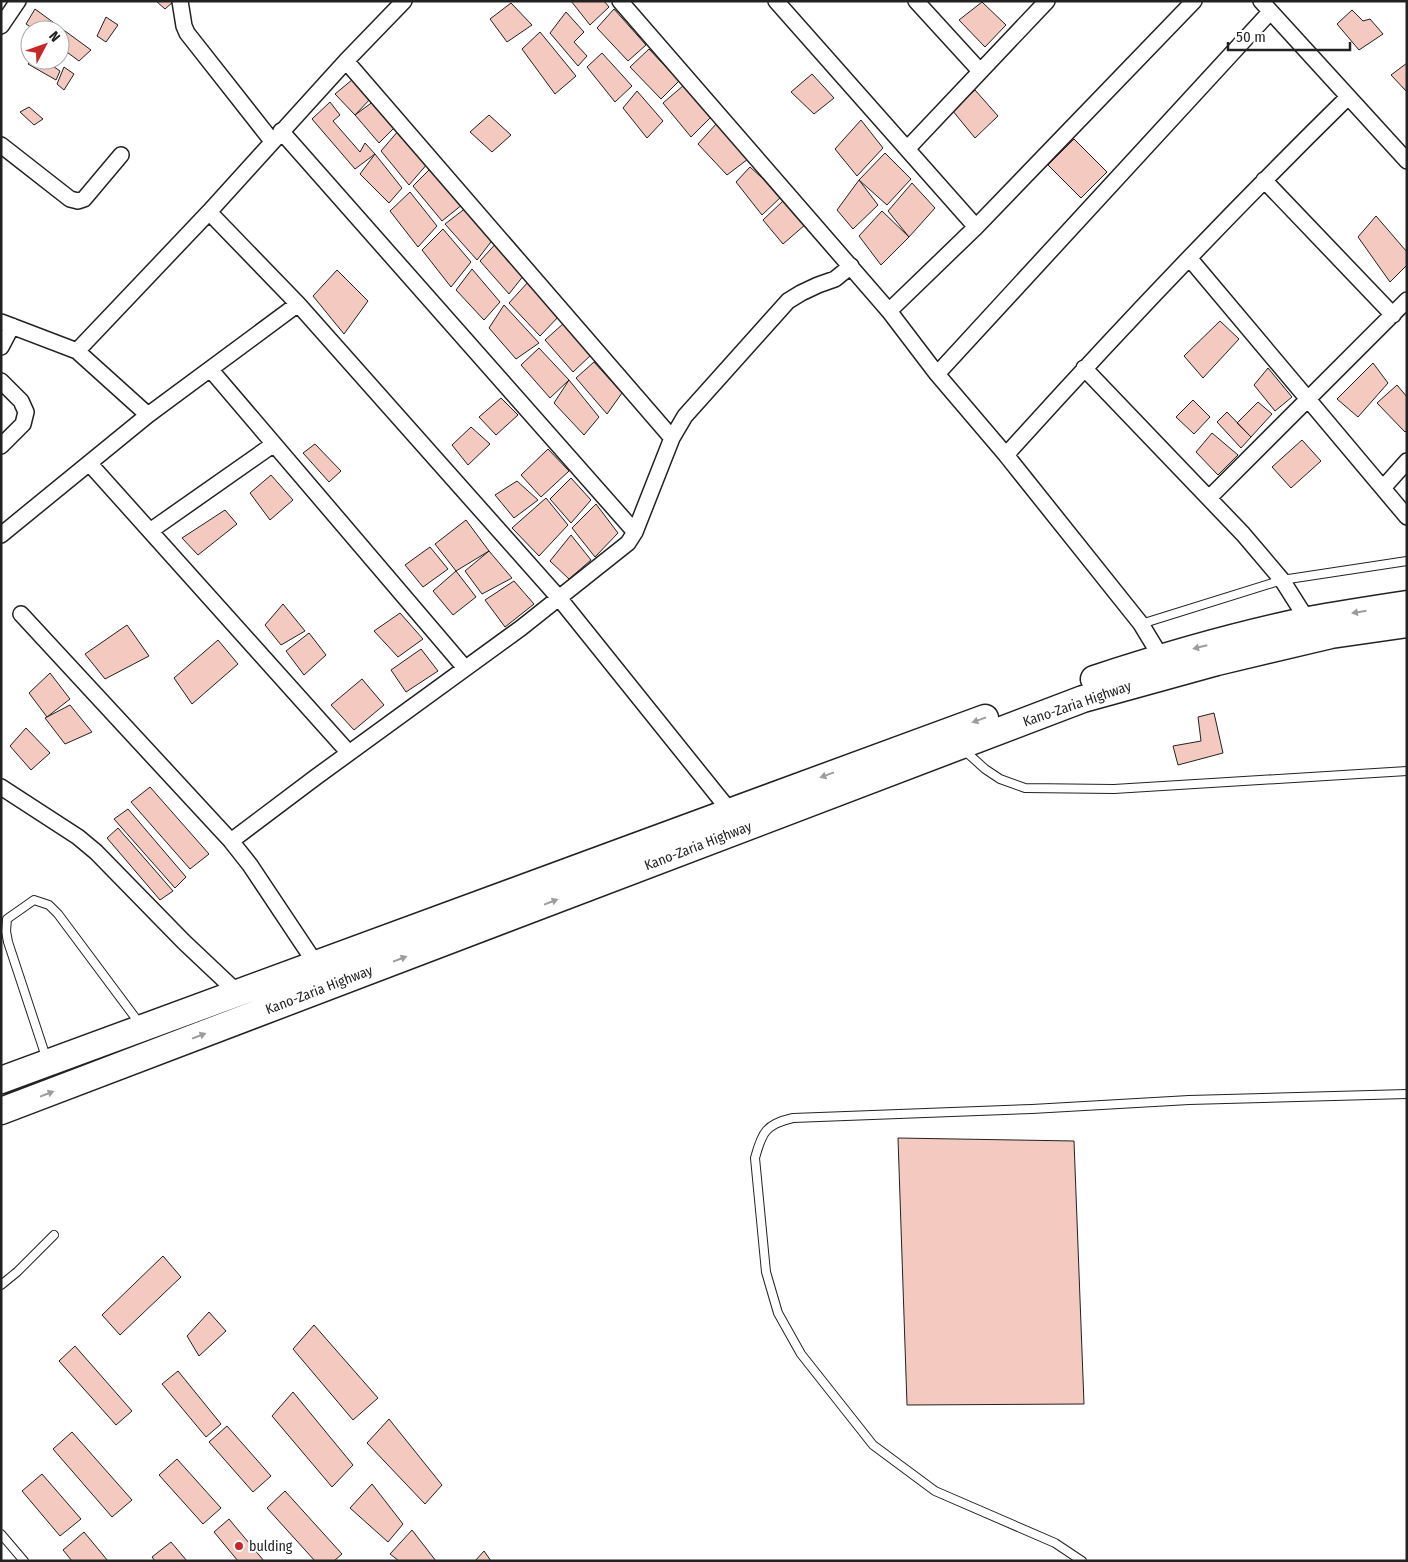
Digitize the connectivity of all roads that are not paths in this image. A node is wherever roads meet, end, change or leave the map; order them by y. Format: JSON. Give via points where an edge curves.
{"nodes":[{"id":1,"x":18,"y":1,"type":"edge"},
{"id":2,"x":180,"y":1,"type":"edge"},
{"id":3,"x":404,"y":1,"type":"edge"},
{"id":4,"x":620,"y":1,"type":"edge"},
{"id":5,"x":776,"y":1,"type":"edge"},
{"id":6,"x":916,"y":1,"type":"edge"},
{"id":7,"x":1047,"y":1,"type":"edge"},
{"id":8,"x":1194,"y":1,"type":"edge"},
{"id":9,"x":1266,"y":7,"type":"edge"},
{"id":10,"x":1,"y":26,"type":"edge"},
{"id":11,"x":346,"y":61,"type":"junction"},
{"id":12,"x":980,"y":71,"type":"junction"},
{"id":13,"x":1348,"y":97,"type":"junction"},
{"id":14,"x":276,"y":136,"type":"junction"},
{"id":15,"x":1,"y":145,"type":"edge"},
{"id":16,"x":907,"y":149,"type":"junction"},
{"id":17,"x":121,"y":155,"type":"dead end"},
{"id":18,"x":1407,"y":161,"type":"edge"},
{"id":19,"x":1264,"y":180,"type":"junction"},
{"id":20,"x":209,"y":212,"type":"junction"},
{"id":21,"x":976,"y":227,"type":"junction"},
{"id":22,"x":1190,"y":259,"type":"junction"},
{"id":23,"x":851,"y":266,"type":"junction"},
{"id":24,"x":1407,"y":300,"type":"edge"},
{"id":25,"x":298,"y":304,"type":"junction"},
{"id":26,"x":889,"y":311,"type":"junction"},
{"id":27,"x":1393,"y":315,"type":"junction"},
{"id":28,"x":7,"y":324,"type":"edge"},
{"id":29,"x":1,"y":347,"type":"edge"},
{"id":30,"x":77,"y":351,"type":"junction"},
{"id":31,"x":1084,"y":368,"type":"junction"},
{"id":32,"x":210,"y":369,"type":"junction"},
{"id":33,"x":937,"y":374,"type":"junction"},
{"id":34,"x":1,"y":381,"type":"edge"},
{"id":35,"x":1308,"y":400,"type":"junction"},
{"id":36,"x":148,"y":415,"type":"junction"},
{"id":37,"x":672,"y":438,"type":"junction"},
{"id":38,"x":274,"y":444,"type":"junction"},
{"id":39,"x":1,"y":446,"type":"edge"},
{"id":40,"x":1006,"y":455,"type":"junction"},
{"id":41,"x":1407,"y":462,"type":"edge"},
{"id":42,"x":90,"y":463,"type":"junction"},
{"id":43,"x":1383,"y":488,"type":"junction"},
{"id":44,"x":1209,"y":498,"type":"junction"},
{"id":45,"x":1407,"y":517,"type":"edge"},
{"id":46,"x":150,"y":531,"type":"junction"},
{"id":47,"x":635,"y":532,"type":"junction"},
{"id":48,"x":1,"y":535,"type":"edge"},
{"id":49,"x":1407,"y":561,"type":"edge"},
{"id":50,"x":1282,"y":580,"type":"junction"},
{"id":51,"x":559,"y":598,"type":"junction"},
{"id":52,"x":1407,"y":604,"type":"edge"},
{"id":53,"x":21,"y":614,"type":"dead end"},
{"id":54,"x":1308,"y":620,"type":"junction"},
{"id":55,"x":1141,"y":624,"type":"junction"},
{"id":56,"x":1407,"y":624,"type":"edge"},
{"id":57,"x":1161,"y":657,"type":"junction"},
{"id":58,"x":465,"y":668,"type":"junction"},
{"id":59,"x":960,"y":746,"type":"junction"},
{"id":60,"x":348,"y":754,"type":"junction"},
{"id":61,"x":1407,"y":771,"type":"edge"},
{"id":62,"x":1,"y":787,"type":"edge"},
{"id":63,"x":730,"y":811,"type":"junction"},
{"id":64,"x":231,"y":841,"type":"junction"},
{"id":65,"x":316,"y":964,"type":"junction"},
{"id":66,"x":238,"y":993,"type":"junction"},
{"id":67,"x":143,"y":1028,"type":"junction"},
{"id":68,"x":48,"y":1063,"type":"junction"},
{"id":69,"x":1,"y":1080,"type":"edge"},
{"id":70,"x":1407,"y":1094,"type":"edge"},
{"id":71,"x":1,"y":1111,"type":"edge"},
{"id":72,"x":54,"y":1235,"type":"dead end"},
{"id":73,"x":1,"y":1285,"type":"edge"},
{"id":74,"x":1,"y":1534,"type":"edge"},
{"id":75,"x":24,"y":1561,"type":"edge"},
{"id":76,"x":1082,"y":1561,"type":"edge"}],
"edges":[{"from":1,"to":10,"type":"street"},
{"from":2,"to":14,"type":"street","via":[[188,33]]},
{"from":3,"to":11,"type":"street"},
{"from":4,"to":23,"type":"street"},
{"from":5,"to":16,"type":"street"},
{"from":6,"to":12,"type":"street"},
{"from":7,"to":12,"type":"street"},
{"from":8,"to":21,"type":"street"},
{"from":9,"to":13,"type":"street"},
{"from":9,"to":33,"type":"street"},
{"from":11,"to":14,"type":"street"},
{"from":11,"to":37,"type":"street"},
{"from":12,"to":16,"type":"street"},
{"from":13,"to":18,"type":"street"},
{"from":13,"to":19,"type":"street"},
{"from":14,"to":20,"type":"street"},
{"from":14,"to":47,"type":"street"},
{"from":15,"to":17,"type":"street","via":[[70,199],[78,201],[84,199]]},
{"from":16,"to":21,"type":"street"},
{"from":19,"to":22,"type":"street"},
{"from":19,"to":27,"type":"street"},
{"from":20,"to":25,"type":"street"},
{"from":20,"to":30,"type":"street"},
{"from":21,"to":26,"type":"street"},
{"from":22,"to":31,"type":"street"},
{"from":22,"to":35,"type":"street"},
{"from":23,"to":26,"type":"street"},
{"from":23,"to":37,"type":"street","via":[[835,280],[788,301],[685,416]]},
{"from":24,"to":27,"type":"street"},
{"from":25,"to":32,"type":"street"},
{"from":25,"to":51,"type":"street"},
{"from":26,"to":33,"type":"street"},
{"from":27,"to":35,"type":"street"},
{"from":28,"to":29,"type":"street"},
{"from":28,"to":30,"type":"street"},
{"from":30,"to":36,"type":"street"},
{"from":31,"to":40,"type":"street"},
{"from":31,"to":44,"type":"street"},
{"from":32,"to":36,"type":"street"},
{"from":32,"to":38,"type":"street"},
{"from":33,"to":40,"type":"street"},
{"from":34,"to":39,"type":"street","via":[[21,401],[26,412],[23,424]]},
{"from":35,"to":43,"type":"street"},
{"from":35,"to":44,"type":"street"},
{"from":36,"to":42,"type":"street"},
{"from":37,"to":47,"type":"street"},
{"from":38,"to":46,"type":"street"},
{"from":38,"to":58,"type":"street"},
{"from":40,"to":55,"type":"street"},
{"from":41,"to":43,"type":"street"},
{"from":42,"to":46,"type":"street"},
{"from":42,"to":48,"type":"street"},
{"from":43,"to":45,"type":"street"},
{"from":44,"to":50,"type":"street"},
{"from":46,"to":60,"type":"street"},
{"from":47,"to":51,"type":"street","via":[[628,543]]},
{"from":49,"to":50,"type":"lane"},
{"from":50,"to":54,"type":"street"},
{"from":50,"to":55,"type":"lane"},
{"from":51,"to":58,"type":"street"},
{"from":51,"to":63,"type":"street"},
{"from":52,"to":54,"type":"highway","name":"Kano-Zaria Highway","one_way":true},
{"from":53,"to":64,"type":"street"},
{"from":54,"to":57,"type":"highway","name":"Kano-Zaria Highway","one_way":true},
{"from":55,"to":57,"type":"street"},
{"from":56,"to":59,"type":"highway","name":"Kano-Zaria Highway","via":[[1331,635],[1217,662],[1083,699]]},
{"from":57,"to":63,"type":"highway","name":"Kano-Zaria Highway","one_way":true,"via":[[1072,686]]},
{"from":58,"to":60,"type":"street"},
{"from":59,"to":61,"type":"lane","via":[[1000,779],[1025,788],[1114,789]]},
{"from":71,"to":59,"type":"highway","name":"Kano-Zaria Highway","one_way":true},
{"from":60,"to":64,"type":"street"},
{"from":62,"to":66,"type":"street","via":[[96,852]]},
{"from":63,"to":65,"type":"highway","name":"Kano-Zaria Highway"},
{"from":64,"to":65,"type":"street"},
{"from":65,"to":66,"type":"highway","name":"Kano-Zaria Highway"},
{"from":66,"to":67,"type":"highway","name":"Kano-Zaria Highway"},
{"from":67,"to":68,"type":"highway","name":"Kano-Zaria Highway"},
{"from":67,"to":68,"type":"lane","via":[[58,914],[49,905],[34,900],[7,919],[6,931]]},
{"from":68,"to":69,"type":"highway","name":"Kano-Zaria Highway"},
{"from":70,"to":76,"type":"lane","via":[[1189,1100],[793,1118],[767,1128],[755,1158],[766,1272],[778,1312],[801,1354],[873,1445],[935,1491],[1055,1543]]},
{"from":72,"to":73,"type":"lane"},
{"from":74,"to":75,"type":"lane"}]}
